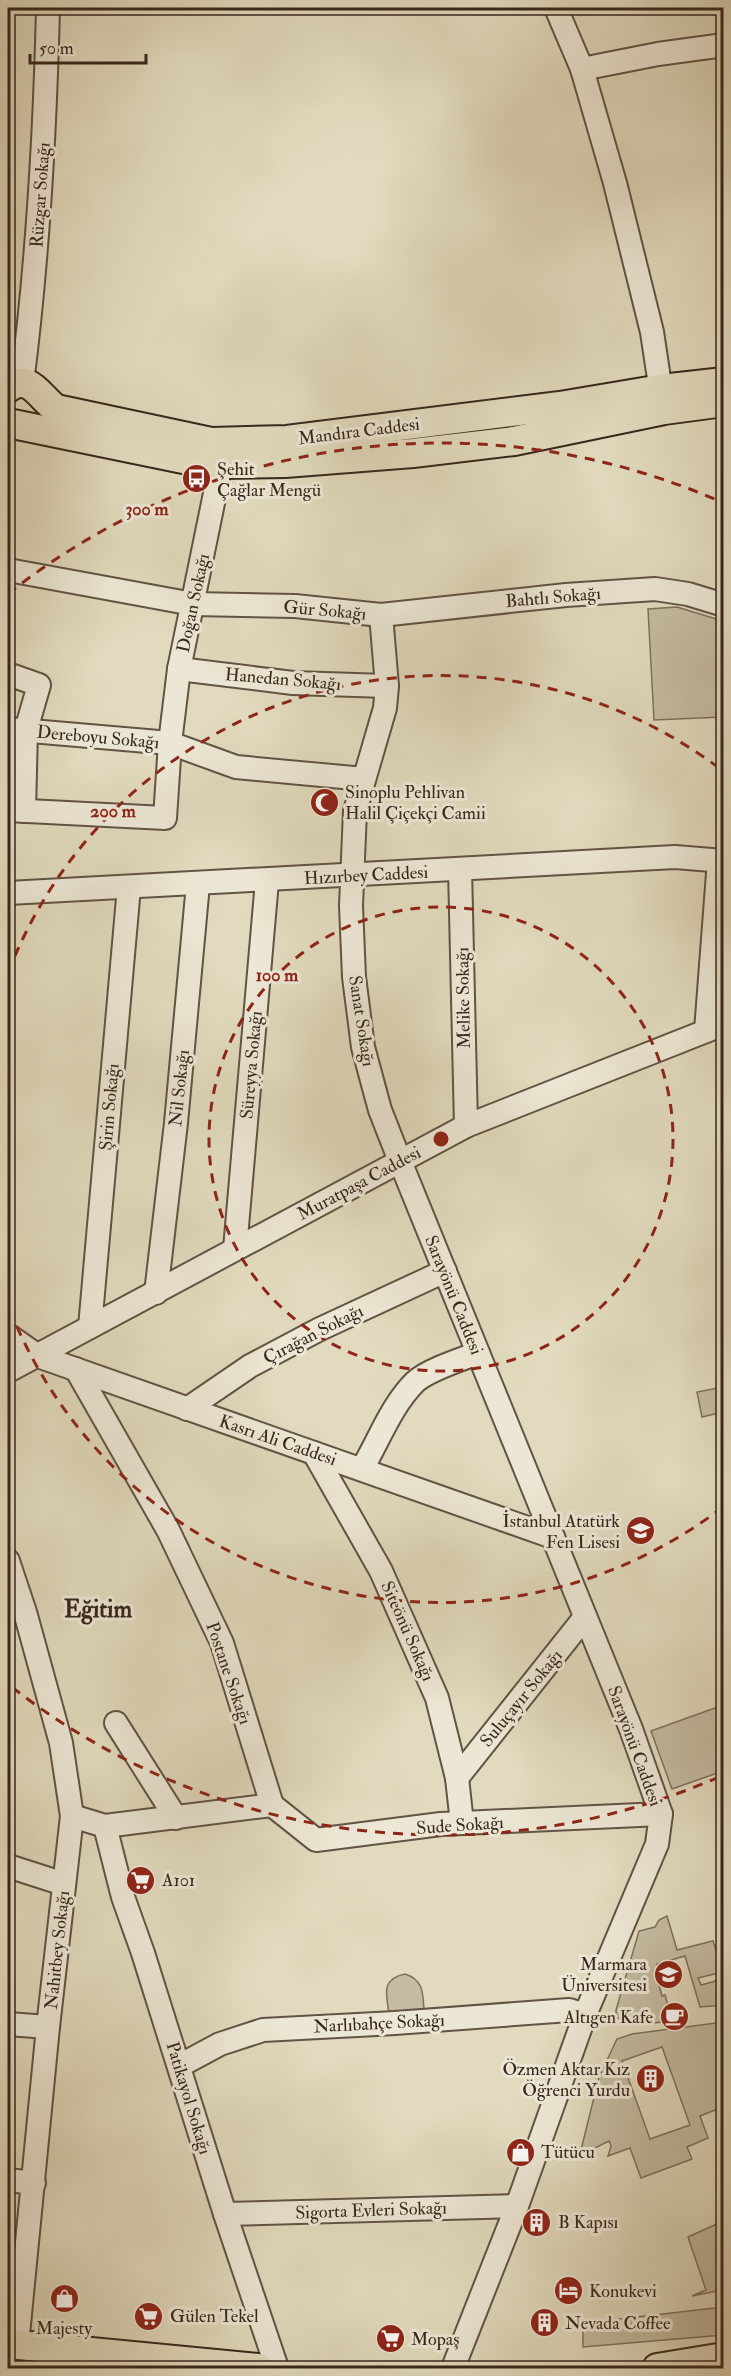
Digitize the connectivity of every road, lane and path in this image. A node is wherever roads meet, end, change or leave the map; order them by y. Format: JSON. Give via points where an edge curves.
{"nodes":[{"id":1,"x":48,"y":8,"type":"edge"},
{"id":2,"x":556,"y":8,"type":"edge"},
{"id":3,"x":723,"y":45,"type":"edge"},
{"id":4,"x":582,"y":69,"type":"junction"},
{"id":5,"x":723,"y":382,"type":"edge"},
{"id":6,"x":24,"y":389,"type":"edge"},
{"id":7,"x":663,"y":399,"type":"junction"},
{"id":8,"x":723,"y":402,"type":"edge"},
{"id":9,"x":14,"y":423,"type":"edge"},
{"id":10,"x":221,"y":464,"type":"junction"},
{"id":11,"x":8,"y":570,"type":"edge"},
{"id":12,"x":193,"y":604,"type":"junction"},
{"id":13,"x":723,"y":605,"type":"edge"},
{"id":14,"x":381,"y":615,"type":"junction"},
{"id":15,"x":179,"y":669,"type":"junction"},
{"id":16,"x":8,"y":674,"type":"edge"},
{"id":17,"x":387,"y":686,"type":"junction"},
{"id":18,"x":17,"y":730,"type":"edge"},
{"id":19,"x":170,"y":742,"type":"junction"},
{"id":20,"x":364,"y":780,"type":"junction"},
{"id":21,"x":16,"y":811,"type":"edge"},
{"id":22,"x":721,"y":861,"type":"edge"},
{"id":23,"x":460,"y":869,"type":"junction"},
{"id":24,"x":352,"y":876,"type":"junction"},
{"id":25,"x":267,"y":880,"type":"junction"},
{"id":26,"x":198,"y":884,"type":"junction"},
{"id":27,"x":129,"y":887,"type":"junction"},
{"id":28,"x":8,"y":893,"type":"edge"},
{"id":29,"x":715,"y":1028,"type":"edge"},
{"id":30,"x":466,"y":1126,"type":"junction"},
{"id":31,"x":400,"y":1161,"type":"junction"},
{"id":32,"x":236,"y":1250,"type":"junction"},
{"id":33,"x":445,"y":1271,"type":"junction"},
{"id":34,"x":156,"y":1293,"type":"junction"},
{"id":35,"x":90,"y":1327,"type":"junction"},
{"id":36,"x":8,"y":1335,"type":"edge"},
{"id":37,"x":478,"y":1353,"type":"junction"},
{"id":38,"x":38,"y":1356,"type":"junction"},
{"id":39,"x":76,"y":1369,"type":"junction"},
{"id":40,"x":8,"y":1371,"type":"edge"},
{"id":41,"x":187,"y":1408,"type":"junction"},
{"id":42,"x":314,"y":1453,"type":"junction"},
{"id":43,"x":362,"y":1469,"type":"junction"},
{"id":44,"x":553,"y":1537,"type":"junction"},
{"id":45,"x":8,"y":1562,"type":"edge"},
{"id":46,"x":585,"y":1617,"type":"junction"},
{"id":47,"x":116,"y":1723,"type":"dead end"},
{"id":48,"x":457,"y":1778,"type":"junction"},
{"id":49,"x":272,"y":1805,"type":"junction"},
{"id":50,"x":661,"y":1814,"type":"junction"},
{"id":51,"x":72,"y":1816,"type":"junction"},
{"id":52,"x":176,"y":1818,"type":"junction"},
{"id":53,"x":462,"y":1823,"type":"junction"},
{"id":54,"x":105,"y":1826,"type":"junction"},
{"id":55,"x":8,"y":1866,"type":"edge"},
{"id":56,"x":64,"y":1884,"type":"junction"},
{"id":57,"x":585,"y":2015,"type":"junction"},
{"id":58,"x":8,"y":2024,"type":"edge"},
{"id":59,"x":48,"y":2026,"type":"junction"},
{"id":60,"x":179,"y":2066,"type":"junction"},
{"id":61,"x":8,"y":2180,"type":"edge"},
{"id":62,"x":34,"y":2183,"type":"junction"},
{"id":63,"x":517,"y":2206,"type":"junction"},
{"id":64,"x":225,"y":2214,"type":"junction"},
{"id":65,"x":11,"y":2350,"type":"edge"},
{"id":66,"x":723,"y":2357,"type":"edge"},
{"id":67,"x":144,"y":2363,"type":"edge"},
{"id":68,"x":96,"y":2368,"type":"edge"},
{"id":69,"x":258,"y":2368,"type":"edge"},
{"id":70,"x":277,"y":2368,"type":"edge"},
{"id":71,"x":453,"y":2368,"type":"edge"},
{"id":72,"x":657,"y":2368,"type":"edge"}],
"edges":[{"from":1,"to":6,"type":"street","name":"Rüzgar Sokağı","via":[[43,165]]},
{"from":2,"to":4,"type":"street"},
{"from":3,"to":4,"type":"street"},
{"from":4,"to":7,"type":"street","via":[[652,332]]},
{"from":5,"to":7,"type":"main road","name":"Mandıra Caddesi"},
{"from":6,"to":7,"type":"main road","name":"Mandıra Caddesi","via":[[56,410],[211,442],[287,440],[560,406]]},
{"from":6,"to":9,"type":"main road","via":[[42,408],[40,414]]},
{"from":7,"to":8,"type":"main road","name":"Mandıra Caddesi"},
{"from":7,"to":10,"type":"main road","name":"Mandıra Caddesi","via":[[514,441],[367,457]]},
{"from":9,"to":10,"type":"main road","name":"Mandıra Caddesi"},
{"from":10,"to":12,"type":"street","name":"Doğan Sokağı"},
{"from":11,"to":12,"type":"street","name":"Gür Sokağı"},
{"from":12,"to":14,"type":"street","name":"Gür Sokağı","via":[[295,606]]},
{"from":12,"to":15,"type":"street","name":"Doğan Sokağı"},
{"from":13,"to":14,"type":"street","name":"Bahtlı Sokağı","via":[[656,589]]},
{"from":14,"to":17,"type":"street","name":"Gür Sokağı"},
{"from":15,"to":17,"type":"street","name":"Hanedan Sokağı","via":[[293,683]]},
{"from":15,"to":19,"type":"street","name":"Doğan Sokağı"},
{"from":16,"to":18,"type":"street","via":[[39,686]]},
{"from":17,"to":20,"type":"street","name":"Gür Sokağı","via":[[385,708]]},
{"from":18,"to":19,"type":"street","name":"Dereboyu Sokağı"},
{"from":18,"to":21,"type":"street"},
{"from":19,"to":20,"type":"street","name":"Dereboyu Sokağı","via":[[236,767]]},
{"from":19,"to":21,"type":"street","name":"Doğan Sokağı","via":[[165,818]]},
{"from":20,"to":24,"type":"street","name":"Gür Sokağı","via":[[356,811]]},
{"from":22,"to":23,"type":"street","name":"Hızırbey Caddesi","via":[[675,856]]},
{"from":22,"to":29,"type":"street"},
{"from":23,"to":24,"type":"street","name":"Hızırbey Caddesi"},
{"from":23,"to":30,"type":"street","name":"Melike Sokağı"},
{"from":24,"to":25,"type":"street","name":"Hızırbey Caddesi"},
{"from":24,"to":31,"type":"street","name":"Sanat Sokağı","via":[[354,977],[363,1047],[380,1110]]},
{"from":25,"to":26,"type":"street","name":"Hızırbey Caddesi"},
{"from":25,"to":32,"type":"street","name":"Süreyya Sokağı"},
{"from":26,"to":27,"type":"street","name":"Hızırbey Caddesi"},
{"from":26,"to":34,"type":"street","name":"Nil Sokağı"},
{"from":27,"to":28,"type":"street","name":"Hızırbey Caddesi"},
{"from":27,"to":35,"type":"street","name":"Şirin Sokağı"},
{"from":29,"to":30,"type":"street","name":"Muratpaşa Caddesi"},
{"from":30,"to":31,"type":"street","name":"Muratpaşa Caddesi"},
{"from":31,"to":32,"type":"street","name":"Muratpaşa Caddesi"},
{"from":31,"to":33,"type":"street","name":"Sarayönü Caddesi"},
{"from":32,"to":34,"type":"street","name":"Muratpaşa Caddesi"},
{"from":33,"to":37,"type":"street","name":"Sarayönü Caddesi"},
{"from":33,"to":41,"type":"street","name":"Çırağan Sokağı","via":[[260,1360]]},
{"from":34,"to":35,"type":"street","name":"Muratpaşa Caddesi"},
{"from":35,"to":38,"type":"street","name":"Muratpaşa Caddesi"},
{"from":36,"to":38,"type":"street","name":"Kasrı Ali Caddesi"},
{"from":37,"to":43,"type":"street","via":[[415,1382],[390,1415]]},
{"from":37,"to":44,"type":"street","name":"Sarayönü Caddesi"},
{"from":38,"to":39,"type":"street","name":"Kasrı Ali Caddesi"},
{"from":38,"to":40,"type":"street","name":"Muratpaşa Caddesi"},
{"from":39,"to":41,"type":"street","name":"Kasrı Ali Caddesi"},
{"from":39,"to":49,"type":"street","name":"Postane Sokağı","via":[[168,1530],[222,1643]]},
{"from":41,"to":42,"type":"street","name":"Kasrı Ali Caddesi"},
{"from":42,"to":43,"type":"street","name":"Kasrı Ali Caddesi"},
{"from":42,"to":48,"type":"street","name":"Siteönü Sokağı","via":[[381,1570],[433,1688]]},
{"from":43,"to":44,"type":"street","name":"Kasrı Ali Caddesi"},
{"from":44,"to":46,"type":"street","name":"Sarayönü Caddesi"},
{"from":45,"to":51,"type":"street","name":"Nahitbey Sokağı","via":[[61,1743]]},
{"from":46,"to":48,"type":"street","name":"Suluçayır Sokağı"},
{"from":46,"to":50,"type":"street","name":"Sarayönü Caddesi"},
{"from":47,"to":52,"type":"street"},
{"from":48,"to":53,"type":"street","name":"Siteönü Sokağı"},
{"from":49,"to":52,"type":"street"},
{"from":49,"to":53,"type":"street","name":"Sude Sokağı","via":[[316,1840]]},
{"from":50,"to":53,"type":"street","name":"Sude Sokağı"},
{"from":50,"to":57,"type":"street","name":"Sarayönü Caddesi","via":[[657,1844]]},
{"from":51,"to":54,"type":"street"},
{"from":51,"to":56,"type":"street","name":"Nahitbey Sokağı"},
{"from":52,"to":54,"type":"street"},
{"from":54,"to":60,"type":"street","name":"Patikayol Sokağı","via":[[123,1897]]},
{"from":55,"to":56,"type":"street"},
{"from":56,"to":59,"type":"street","name":"Nahitbey Sokağı"},
{"from":57,"to":60,"type":"street","name":"Narlıbahçe Sokağı","via":[[569,2010],[263,2030],[220,2044]]},
{"from":57,"to":63,"type":"street","name":"Sarayönü Caddesi"},
{"from":58,"to":59,"type":"street"},
{"from":59,"to":62,"type":"street","name":"Nahitbey Sokağı"},
{"from":60,"to":64,"type":"street","name":"Patikayol Sokağı"},
{"from":61,"to":62,"type":"street"},
{"from":62,"to":65,"type":"street","name":"Nahitbey Sokağı"},
{"from":63,"to":64,"type":"street","name":"Sigorta Evleri Sokağı"},
{"from":63,"to":71,"type":"street","name":"Sarayönü Caddesi"},
{"from":64,"to":70,"type":"street","name":"Patikayol Sokağı"},
{"from":65,"to":67,"type":"main road"},
{"from":65,"to":68,"type":"main road"},
{"from":66,"to":72,"type":"main road"},
{"from":67,"to":69,"type":"main road"}]}
